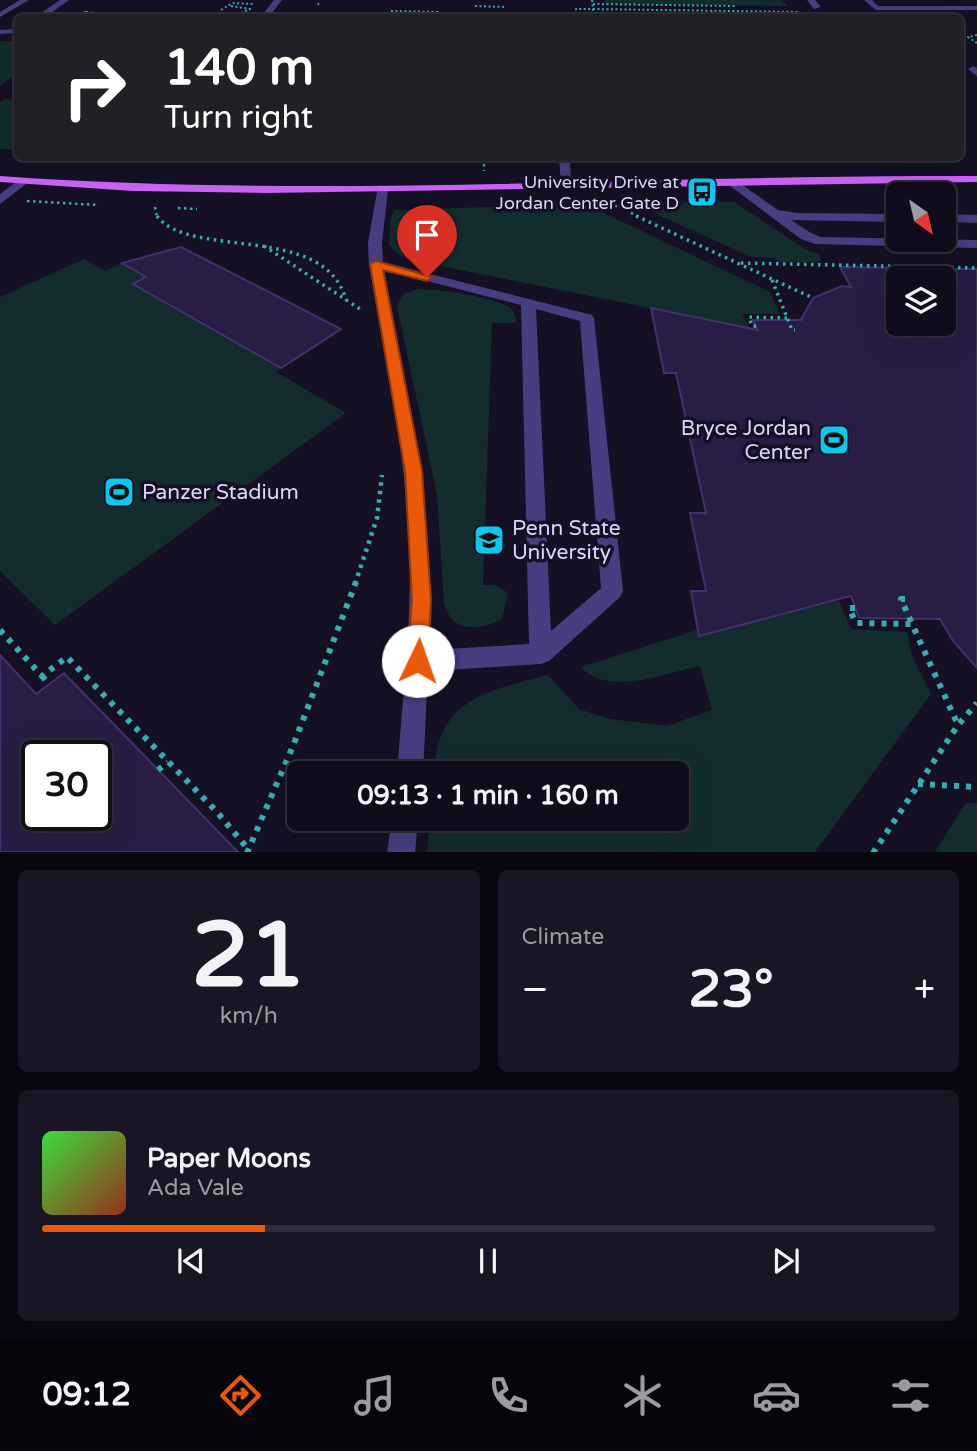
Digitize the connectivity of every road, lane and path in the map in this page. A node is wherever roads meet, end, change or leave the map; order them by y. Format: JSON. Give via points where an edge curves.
{"nodes":[{"id":1,"x":25,"y":0,"type":"edge"},
{"id":2,"x":65,"y":0,"type":"edge"},
{"id":3,"x":259,"y":0,"type":"edge"},
{"id":4,"x":278,"y":0,"type":"edge"},
{"id":5,"x":811,"y":0,"type":"edge"},
{"id":6,"x":867,"y":0,"type":"edge"},
{"id":7,"x":947,"y":0,"type":"edge"},
{"id":8,"x":592,"y":2,"type":"edge"},
{"id":9,"x":231,"y":4,"type":"junction"},
{"id":10,"x":254,"y":4,"type":"junction"},
{"id":11,"x":262,"y":4,"type":"dead end"},
{"id":12,"x":616,"y":5,"type":"junction"},
{"id":13,"x":475,"y":6,"type":"dead end"},
{"id":14,"x":735,"y":6,"type":"dead end"},
{"id":15,"x":506,"y":7,"type":"dead end"},
{"id":16,"x":817,"y":7,"type":"dead end"},
{"id":17,"x":243,"y":8,"type":"junction"},
{"id":18,"x":958,"y":8,"type":"junction"},
{"id":19,"x":977,"y":8,"type":"edge"},
{"id":20,"x":82,"y":9,"type":"dead end"},
{"id":21,"x":593,"y":9,"type":"junction"},
{"id":22,"x":617,"y":10,"type":"junction"},
{"id":23,"x":87,"y":11,"type":"junction"},
{"id":24,"x":235,"y":11,"type":"junction"},
{"id":25,"x":391,"y":11,"type":"dead end"},
{"id":26,"x":711,"y":11,"type":"junction"},
{"id":27,"x":439,"y":12,"type":"dead end"},
{"id":28,"x":772,"y":12,"type":"junction"},
{"id":29,"x":804,"y":12,"type":"dead end"},
{"id":30,"x":96,"y":13,"type":"dead end"},
{"id":31,"x":241,"y":13,"type":"junction"},
{"id":32,"x":44,"y":14,"type":"edge"},
{"id":33,"x":80,"y":14,"type":"edge"},
{"id":34,"x":246,"y":14,"type":"edge"},
{"id":35,"x":268,"y":14,"type":"edge"},
{"id":36,"x":579,"y":14,"type":"edge"},
{"id":37,"x":593,"y":14,"type":"edge"},
{"id":38,"x":717,"y":14,"type":"edge"},
{"id":39,"x":781,"y":14,"type":"edge"},
{"id":40,"x":0,"y":15,"type":"edge"},
{"id":41,"x":970,"y":17,"type":"dead end"},
{"id":42,"x":977,"y":35,"type":"edge"},
{"id":43,"x":977,"y":43,"type":"edge"},
{"id":44,"x":484,"y":161,"type":"edge"},
{"id":45,"x":564,"y":161,"type":"edge"},
{"id":46,"x":484,"y":175,"type":"dead end"},
{"id":47,"x":0,"y":179,"type":"edge"},
{"id":48,"x":977,"y":179,"type":"edge"},
{"id":49,"x":24,"y":181,"type":"junction"},
{"id":50,"x":730,"y":181,"type":"junction"},
{"id":51,"x":567,"y":184,"type":"junction"},
{"id":52,"x":599,"y":184,"type":"junction"},
{"id":53,"x":382,"y":189,"type":"junction"},
{"id":54,"x":0,"y":200,"type":"edge"},
{"id":55,"x":155,"y":207,"type":"dead end"},
{"id":56,"x":772,"y":212,"type":"junction"},
{"id":57,"x":886,"y":218,"type":"edge"},
{"id":58,"x":956,"y":218,"type":"edge"},
{"id":59,"x":977,"y":219,"type":"edge"},
{"id":60,"x":260,"y":244,"type":"junction"},
{"id":61,"x":977,"y":244,"type":"edge"},
{"id":62,"x":737,"y":263,"type":"junction"},
{"id":63,"x":376,"y":264,"type":"junction"},
{"id":64,"x":977,"y":268,"type":"edge"},
{"id":65,"x":772,"y":279,"type":"junction"},
{"id":66,"x":813,"y":298,"type":"dead end"},
{"id":67,"x":346,"y":300,"type":"junction"},
{"id":68,"x":528,"y":303,"type":"junction"},
{"id":69,"x":360,"y":309,"type":"dead end"},
{"id":70,"x":787,"y":318,"type":"junction"},
{"id":71,"x":756,"y":326,"type":"dead end"},
{"id":72,"x":795,"y":330,"type":"dead end"},
{"id":73,"x":382,"y":475,"type":"dead end"},
{"id":74,"x":905,"y":598,"type":"dead end"},
{"id":75,"x":855,"y":608,"type":"dead end"},
{"id":76,"x":912,"y":624,"type":"junction"},
{"id":77,"x":0,"y":630,"type":"edge"},
{"id":78,"x":541,"y":654,"type":"junction"},
{"id":79,"x":418,"y":661,"type":"junction"},
{"id":80,"x":42,"y":676,"type":"junction"},
{"id":81,"x":49,"y":684,"type":"dead end"},
{"id":82,"x":977,"y":703,"type":"edge"},
{"id":83,"x":958,"y":725,"type":"junction"},
{"id":84,"x":411,"y":761,"type":"edge"},
{"id":85,"x":169,"y":762,"type":"junction"},
{"id":86,"x":158,"y":771,"type":"dead end"},
{"id":87,"x":918,"y":785,"type":"junction"},
{"id":88,"x":977,"y":787,"type":"edge"},
{"id":89,"x":404,"y":831,"type":"edge"},
{"id":90,"x":247,"y":851,"type":"edge"},
{"id":91,"x":401,"y":852,"type":"edge"},
{"id":92,"x":873,"y":852,"type":"edge"}],
"edges":[{"from":1,"to":40,"type":"street"},
{"from":2,"to":32,"type":"street"},
{"from":3,"to":10,"type":"path"},
{"from":4,"to":35,"type":"street"},
{"from":5,"to":16,"type":"street"},
{"from":6,"to":18,"type":"street","via":[[876,8]]},
{"from":7,"to":18,"type":"street"},
{"from":8,"to":12,"type":"path"},
{"from":8,"to":21,"type":"path"},
{"from":9,"to":10,"type":"path"},
{"from":9,"to":17,"type":"path"},
{"from":9,"to":24,"type":"path","via":[[223,10]]},
{"from":10,"to":11,"type":"path"},
{"from":10,"to":17,"type":"path"},
{"from":12,"to":14,"type":"path"},
{"from":12,"to":22,"type":"path"},
{"from":13,"to":15,"type":"path"},
{"from":17,"to":24,"type":"path"},
{"from":17,"to":31,"type":"path","via":[[250,9]]},
{"from":18,"to":19,"type":"street"},
{"from":18,"to":41,"type":"street"},
{"from":20,"to":23,"type":"path"},
{"from":21,"to":22,"type":"path"},
{"from":21,"to":36,"type":"path","via":[[576,9]]},
{"from":21,"to":37,"type":"path"},
{"from":22,"to":26,"type":"path"},
{"from":23,"to":30,"type":"path"},
{"from":23,"to":33,"type":"path"},
{"from":24,"to":31,"type":"path"},
{"from":25,"to":27,"type":"path"},
{"from":26,"to":28,"type":"path"},
{"from":26,"to":38,"type":"path"},
{"from":28,"to":29,"type":"path"},
{"from":28,"to":39,"type":"path"},
{"from":31,"to":34,"type":"path"},
{"from":42,"to":43,"type":"path","via":[[968,35]]},
{"from":44,"to":46,"type":"path"},
{"from":45,"to":51,"type":"street"},
{"from":47,"to":49,"type":"main road"},
{"from":48,"to":50,"type":"main road"},
{"from":49,"to":53,"type":"main road","via":[[209,190]]},
{"from":49,"to":54,"type":"street"},
{"from":50,"to":52,"type":"main road"},
{"from":50,"to":56,"type":"street"},
{"from":51,"to":52,"type":"main road"},
{"from":51,"to":53,"type":"main road"},
{"from":52,"to":62,"type":"path","via":[[604,201]]},
{"from":53,"to":63,"type":"street"},
{"from":55,"to":60,"type":"path","via":[[157,218],[182,232]]},
{"from":56,"to":57,"type":"street","via":[[797,217]]},
{"from":56,"to":61,"type":"street","via":[[806,236],[826,242]]},
{"from":58,"to":59,"type":"street"},
{"from":60,"to":67,"type":"path"},
{"from":60,"to":67,"type":"path","via":[[300,255],[322,267],[339,282]]},
{"from":62,"to":64,"type":"path"},
{"from":62,"to":65,"type":"path"},
{"from":63,"to":68,"type":"street"},
{"from":63,"to":79,"type":"street","via":[[413,471],[421,600]]},
{"from":65,"to":66,"type":"path"},
{"from":65,"to":70,"type":"path"},
{"from":67,"to":69,"type":"path"},
{"from":68,"to":78,"type":"street"},
{"from":68,"to":78,"type":"street","via":[[587,318],[612,591]]},
{"from":70,"to":71,"type":"path","via":[[749,317]]},
{"from":70,"to":72,"type":"path"},
{"from":73,"to":90,"type":"path","via":[[377,518],[352,593]]},
{"from":74,"to":76,"type":"path","via":[[901,599]]},
{"from":75,"to":76,"type":"path","via":[[849,608],[856,623]]},
{"from":76,"to":83,"type":"path"},
{"from":77,"to":80,"type":"path"},
{"from":78,"to":79,"type":"street"},
{"from":79,"to":84,"type":"street"},
{"from":80,"to":81,"type":"path"},
{"from":80,"to":85,"type":"path","via":[[67,657]]},
{"from":82,"to":83,"type":"path"},
{"from":83,"to":87,"type":"path"},
{"from":85,"to":86,"type":"path"},
{"from":85,"to":90,"type":"path"},
{"from":87,"to":88,"type":"path"},
{"from":87,"to":92,"type":"path"},
{"from":89,"to":91,"type":"street"}]}
